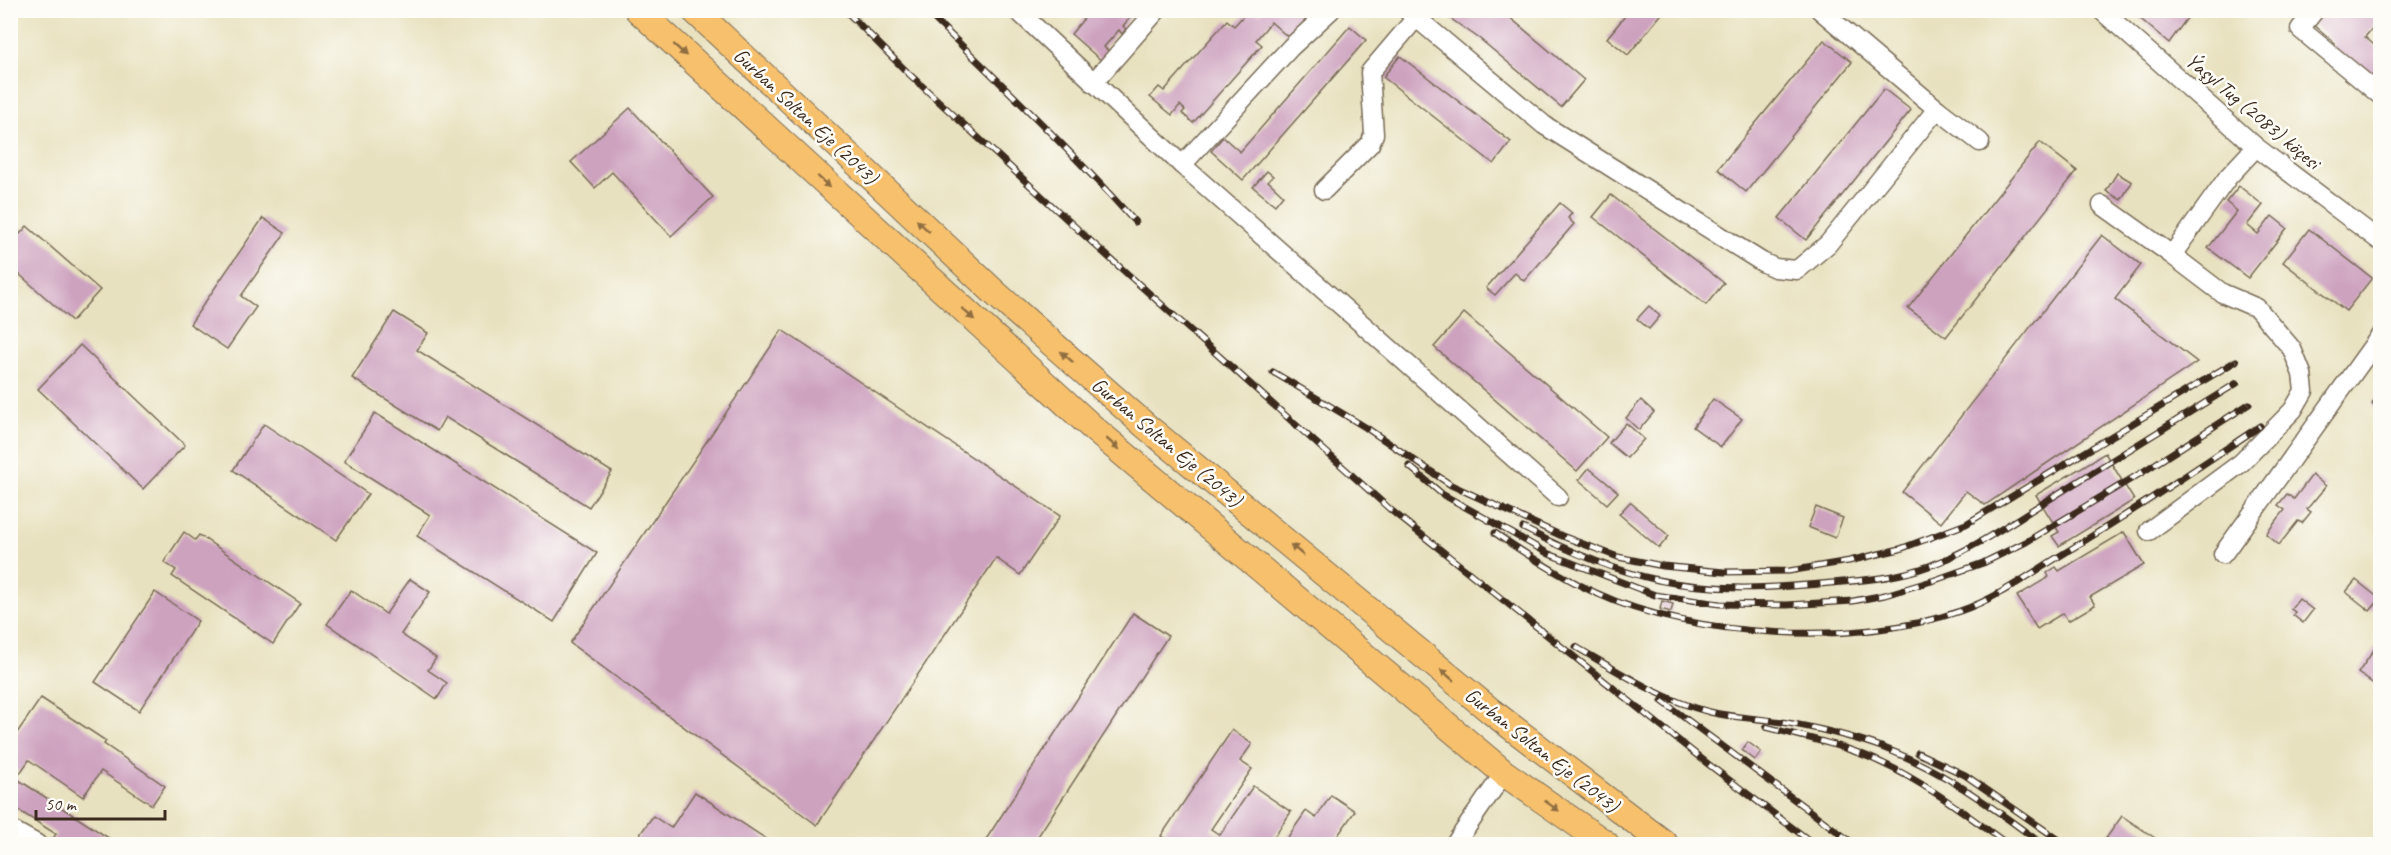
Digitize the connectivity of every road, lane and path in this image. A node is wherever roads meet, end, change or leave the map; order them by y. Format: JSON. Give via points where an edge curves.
{"nodes":[{"id":1,"x":694,"y":10,"type":"edge"},
{"id":2,"x":1017,"y":10,"type":"edge"},
{"id":3,"x":1157,"y":10,"type":"edge"},
{"id":4,"x":1331,"y":10,"type":"edge"},
{"id":5,"x":1820,"y":10,"type":"edge"},
{"id":6,"x":2101,"y":10,"type":"edge"},
{"id":7,"x":2315,"y":10,"type":"edge"},
{"id":8,"x":633,"y":12,"type":"edge"},
{"id":9,"x":1411,"y":15,"type":"edge"},
{"id":10,"x":1093,"y":83,"type":"junction"},
{"id":11,"x":2380,"y":94,"type":"edge"},
{"id":12,"x":1937,"y":109,"type":"junction"},
{"id":13,"x":1980,"y":142,"type":"dead end"},
{"id":14,"x":2256,"y":147,"type":"junction"},
{"id":15,"x":1182,"y":165,"type":"junction"},
{"id":16,"x":1324,"y":190,"type":"dead end"},
{"id":17,"x":2102,"y":205,"type":"dead end"},
{"id":18,"x":2380,"y":241,"type":"edge"},
{"id":19,"x":2172,"y":255,"type":"junction"},
{"id":20,"x":2380,"y":336,"type":"edge"},
{"id":21,"x":1558,"y":497,"type":"dead end"},
{"id":22,"x":2150,"y":531,"type":"dead end"},
{"id":23,"x":2223,"y":554,"type":"dead end"},
{"id":24,"x":1504,"y":773,"type":"junction"},
{"id":25,"x":10,"y":829,"type":"edge"},
{"id":26,"x":37,"y":844,"type":"edge"},
{"id":27,"x":1455,"y":844,"type":"edge"},
{"id":28,"x":1606,"y":844,"type":"edge"},
{"id":29,"x":1665,"y":844,"type":"edge"}],
"edges":[{"from":29,"to":1,"type":"highway","name":"Gurban Soltan Eje (2043)","one_way":true,"via":[[1492,712],[1147,427],[996,294]]},
{"from":2,"to":10,"type":"street"},
{"from":3,"to":10,"type":"street"},
{"from":4,"to":15,"type":"street"},
{"from":5,"to":12,"type":"street"},
{"from":6,"to":14,"type":"street","name":"Ýaşyl Tug (2083) köçesi"},
{"from":7,"to":11,"type":"street","via":[[2300,28]]},
{"from":8,"to":24,"type":"highway","name":"Gurban Soltan Eje (2043)","one_way":true,"via":[[1094,429]]},
{"from":9,"to":12,"type":"street","via":[[1544,125],[1762,262],[1788,270],[1797,270],[1828,244]]},
{"from":9,"to":16,"type":"street","via":[[1371,72],[1374,134],[1370,144]]},
{"from":10,"to":15,"type":"street"},
{"from":12,"to":13,"type":"street"},
{"from":14,"to":18,"type":"street","name":"Ýaşyl Tug (2083) köçesi"},
{"from":14,"to":19,"type":"street","via":[[2228,177]]},
{"from":15,"to":21,"type":"street"},
{"from":17,"to":19,"type":"street"},
{"from":19,"to":22,"type":"street","via":[[2222,293],[2257,308],[2292,349],[2304,391],[2293,410],[2241,463]]},
{"from":20,"to":23,"type":"street"},
{"from":24,"to":27,"type":"street"},
{"from":24,"to":28,"type":"highway","name":"Gurban Soltan Eje (2043)","one_way":true},
{"from":25,"to":26,"type":"street"}]}
